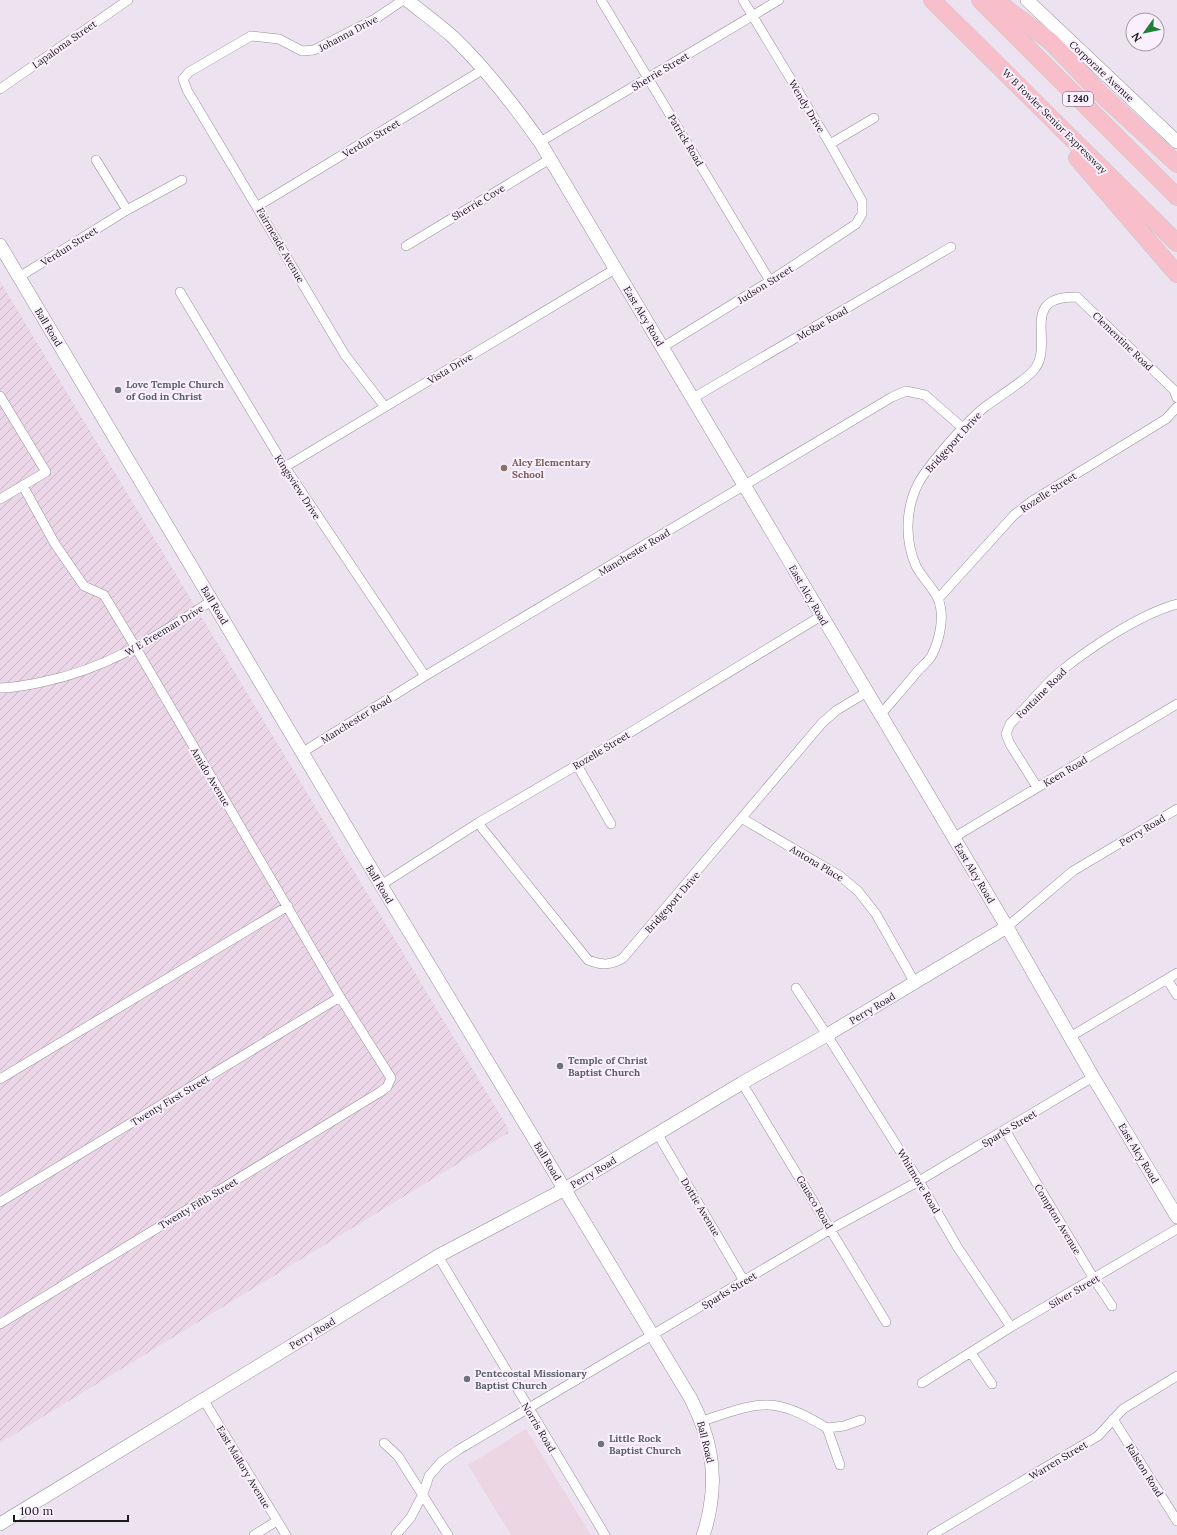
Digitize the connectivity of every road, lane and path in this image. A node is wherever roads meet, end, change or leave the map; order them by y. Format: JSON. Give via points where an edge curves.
{"nodes":[{"id":1,"x":128,"y":0,"type":"edge"},
{"id":2,"x":403,"y":0,"type":"edge"},
{"id":3,"x":407,"y":0,"type":"edge"},
{"id":4,"x":601,"y":0,"type":"edge"},
{"id":5,"x":743,"y":0,"type":"edge"},
{"id":6,"x":779,"y":0,"type":"edge"},
{"id":7,"x":932,"y":0,"type":"edge"},
{"id":8,"x":980,"y":0,"type":"edge"},
{"id":9,"x":997,"y":0,"type":"edge"},
{"id":10,"x":1027,"y":0,"type":"edge"},
{"id":11,"x":752,"y":17,"type":"junction"},
{"id":12,"x":484,"y":69,"type":"junction"},
{"id":13,"x":649,"y":78,"type":"junction"},
{"id":14,"x":183,"y":79,"type":"joint"},
{"id":15,"x":0,"y":89,"type":"edge"},
{"id":16,"x":1051,"y":117,"type":"junction"},
{"id":17,"x":874,"y":118,"type":"dead end"},
{"id":18,"x":540,"y":142,"type":"junction"},
{"id":19,"x":1177,"y":142,"type":"edge"},
{"id":20,"x":830,"y":144,"type":"junction"},
{"id":21,"x":550,"y":159,"type":"junction"},
{"id":22,"x":96,"y":160,"type":"dead end"},
{"id":23,"x":1177,"y":164,"type":"edge"},
{"id":24,"x":182,"y":180,"type":"dead end"},
{"id":25,"x":1177,"y":196,"type":"edge"},
{"id":26,"x":258,"y":206,"type":"junction"},
{"id":27,"x":127,"y":210,"type":"junction"},
{"id":28,"x":862,"y":214,"type":"joint"},
{"id":29,"x":1177,"y":243,"type":"edge"},
{"id":30,"x":0,"y":245,"type":"edge"},
{"id":31,"x":406,"y":246,"type":"dead end"},
{"id":32,"x":951,"y":247,"type":"dead end"},
{"id":33,"x":615,"y":268,"type":"junction"},
{"id":34,"x":1177,"y":274,"type":"edge"},
{"id":35,"x":19,"y":277,"type":"junction"},
{"id":36,"x":770,"y":281,"type":"junction"},
{"id":37,"x":180,"y":292,"type":"dead end"},
{"id":38,"x":1061,"y":296,"type":"joint"},
{"id":39,"x":662,"y":347,"type":"junction"},
{"id":40,"x":0,"y":396,"type":"edge"},
{"id":41,"x":693,"y":398,"type":"junction"},
{"id":42,"x":1177,"y":398,"type":"edge"},
{"id":43,"x":385,"y":407,"type":"junction"},
{"id":44,"x":1177,"y":408,"type":"edge"},
{"id":45,"x":964,"y":429,"type":"junction"},
{"id":46,"x":285,"y":468,"type":"junction"},
{"id":47,"x":23,"y":486,"type":"junction"},
{"id":48,"x":745,"y":486,"type":"junction"},
{"id":49,"x":0,"y":499,"type":"edge"},
{"id":50,"x":213,"y":600,"type":"junction"},
{"id":51,"x":938,"y":600,"type":"junction"},
{"id":52,"x":1177,"y":604,"type":"edge"},
{"id":53,"x":821,"y":616,"type":"junction"},
{"id":54,"x":136,"y":648,"type":"junction"},
{"id":55,"x":425,"y":676,"type":"junction"},
{"id":56,"x":0,"y":688,"type":"edge"},
{"id":57,"x":867,"y":692,"type":"junction"},
{"id":58,"x":1177,"y":704,"type":"edge"},
{"id":59,"x":881,"y":714,"type":"junction"},
{"id":60,"x":303,"y":752,"type":"junction"},
{"id":61,"x":577,"y":765,"type":"junction"},
{"id":62,"x":1037,"y":787,"type":"junction"},
{"id":63,"x":1177,"y":809,"type":"edge"},
{"id":64,"x":743,"y":819,"type":"junction"},
{"id":65,"x":478,"y":823,"type":"junction"},
{"id":66,"x":611,"y":824,"type":"dead end"},
{"id":67,"x":953,"y":838,"type":"junction"},
{"id":68,"x":381,"y":885,"type":"junction"},
{"id":69,"x":288,"y":906,"type":"junction"},
{"id":70,"x":1007,"y":927,"type":"junction"},
{"id":71,"x":1177,"y":973,"type":"edge"},
{"id":72,"x":1167,"y":979,"type":"junction"},
{"id":73,"x":915,"y":983,"type":"junction"},
{"id":74,"x":796,"y":988,"type":"dead end"},
{"id":75,"x":1177,"y":996,"type":"edge"},
{"id":76,"x":340,"y":997,"type":"junction"},
{"id":77,"x":828,"y":1035,"type":"junction"},
{"id":78,"x":1070,"y":1037,"type":"junction"},
{"id":79,"x":1093,"y":1077,"type":"junction"},
{"id":80,"x":391,"y":1078,"type":"joint"},
{"id":81,"x":0,"y":1079,"type":"edge"},
{"id":82,"x":742,"y":1083,"type":"junction"},
{"id":83,"x":1005,"y":1130,"type":"junction"},
{"id":84,"x":657,"y":1133,"type":"junction"},
{"id":85,"x":919,"y":1181,"type":"junction"},
{"id":86,"x":565,"y":1189,"type":"junction"},
{"id":87,"x":0,"y":1202,"type":"edge"},
{"id":88,"x":1177,"y":1217,"type":"edge"},
{"id":89,"x":831,"y":1229,"type":"junction"},
{"id":90,"x":1177,"y":1229,"type":"edge"},
{"id":91,"x":438,"y":1256,"type":"junction"},
{"id":92,"x":1094,"y":1279,"type":"junction"},
{"id":93,"x":744,"y":1281,"type":"junction"},
{"id":94,"x":1112,"y":1306,"type":"dead end"},
{"id":95,"x":886,"y":1322,"type":"dead end"},
{"id":96,"x":0,"y":1324,"type":"edge"},
{"id":97,"x":1011,"y":1327,"type":"junction"},
{"id":98,"x":654,"y":1335,"type":"junction"},
{"id":99,"x":971,"y":1352,"type":"junction"},
{"id":100,"x":1177,"y":1376,"type":"edge"},
{"id":101,"x":922,"y":1383,"type":"dead end"},
{"id":102,"x":992,"y":1384,"type":"dead end"},
{"id":103,"x":203,"y":1399,"type":"junction"},
{"id":104,"x":528,"y":1409,"type":"junction"},
{"id":105,"x":1113,"y":1419,"type":"junction"},
{"id":106,"x":861,"y":1420,"type":"dead end"},
{"id":107,"x":702,"y":1421,"type":"junction"},
{"id":108,"x":827,"y":1428,"type":"junction"},
{"id":109,"x":384,"y":1443,"type":"dead end"},
{"id":110,"x":840,"y":1465,"type":"dead end"},
{"id":111,"x":423,"y":1494,"type":"junction"},
{"id":112,"x":277,"y":1521,"type":"junction"},
{"id":113,"x":1177,"y":1521,"type":"edge"},
{"id":114,"x":0,"y":1524,"type":"edge"},
{"id":115,"x":254,"y":1535,"type":"edge"},
{"id":116,"x":286,"y":1535,"type":"edge"},
{"id":117,"x":396,"y":1535,"type":"edge"},
{"id":118,"x":448,"y":1535,"type":"edge"},
{"id":119,"x":604,"y":1535,"type":"edge"},
{"id":120,"x":703,"y":1535,"type":"edge"},
{"id":121,"x":932,"y":1535,"type":"edge"}],
"edges":[{"from":1,"to":15,"type":"street","name":"Lapaloma Street"},
{"from":2,"to":14,"type":"street","name":"Johanna Drive","via":[[375,19],[314,50],[302,51],[279,39],[251,36],[189,72]]},
{"from":3,"to":12,"type":"street","name":"East Alcy Road","via":[[454,38]]},
{"from":4,"to":13,"type":"street","name":"Patrick Road"},
{"from":5,"to":11,"type":"street","name":"Wendy Drive"},
{"from":6,"to":11,"type":"street","name":"Sherrie Street"},
{"from":7,"to":16,"type":"highway","name":"W B Fowler Senior Expressway"},
{"from":8,"to":25,"type":"highway","number":"I 240"},
{"from":9,"to":23,"type":"highway","via":[[1050,41],[1101,94]]},
{"from":10,"to":19,"type":"street","name":"Corporate Avenue"},
{"from":11,"to":13,"type":"street","name":"Sherrie Street"},
{"from":11,"to":20,"type":"street","name":"Wendy Drive"},
{"from":12,"to":18,"type":"street","name":"East Alcy Road"},
{"from":12,"to":26,"type":"street","name":"Verdun Street"},
{"from":13,"to":18,"type":"street","name":"Sherrie Street"},
{"from":13,"to":36,"type":"street","name":"Patrick Road"},
{"from":14,"to":26,"type":"street","name":"Fairmeade Avenue","via":[[187,90]]},
{"from":16,"to":29,"type":"highway","name":"W B Fowler Senior Expressway"},
{"from":16,"to":34,"type":"highway","via":[[1068,147]]},
{"from":17,"to":20,"type":"street"},
{"from":18,"to":21,"type":"street","name":"East Alcy Road"},
{"from":20,"to":28,"type":"street","name":"Wendy Drive","via":[[862,201]]},
{"from":21,"to":31,"type":"street","name":"Sherrie Cove"},
{"from":21,"to":33,"type":"street","name":"East Alcy Road"},
{"from":22,"to":27,"type":"street"},
{"from":24,"to":27,"type":"street","name":"Verdun Street"},
{"from":26,"to":43,"type":"street","name":"Fairmeade Avenue","via":[[345,355]]},
{"from":27,"to":35,"type":"street","name":"Verdun Street"},
{"from":28,"to":36,"type":"street","name":"Judson Street","via":[[856,224]]},
{"from":30,"to":35,"type":"street","name":"Ball Road"},
{"from":32,"to":41,"type":"street","name":"McRae Road"},
{"from":33,"to":39,"type":"street","name":"East Alcy Road"},
{"from":33,"to":43,"type":"street","name":"Vista Drive"},
{"from":35,"to":50,"type":"street","name":"Ball Road"},
{"from":36,"to":39,"type":"street","name":"Judson Street"},
{"from":37,"to":46,"type":"street","name":"Kingsview Drive"},
{"from":38,"to":42,"type":"street","name":"Clementine Road","via":[[1077,297],[1174,390]]},
{"from":38,"to":45,"type":"street","name":"Bridgeport Drive","via":[[1047,304],[1040,319],[1041,359],[1033,371],[983,409]]},
{"from":39,"to":41,"type":"street","name":"East Alcy Road"},
{"from":40,"to":47,"type":"street","via":[[46,472]]},
{"from":41,"to":48,"type":"street","name":"East Alcy Road"},
{"from":43,"to":46,"type":"street","name":"Vista Drive"},
{"from":44,"to":51,"type":"street","name":"Rozelle Street","via":[[1166,419],[1032,501],[1014,515]]},
{"from":45,"to":48,"type":"street","name":"Manchester Road","via":[[925,395],[906,391]]},
{"from":45,"to":51,"type":"street","name":"Bridgeport Drive","via":[[927,469],[917,485],[909,512],[908,538],[917,567]]},
{"from":46,"to":55,"type":"street","name":"Kingsview Drive"},
{"from":47,"to":49,"type":"street"},
{"from":47,"to":54,"type":"street","name":"Amido Avenue","via":[[55,544],[84,586],[104,595]]},
{"from":48,"to":53,"type":"street","name":"East Alcy Road"},
{"from":48,"to":55,"type":"street","name":"Manchester Road"},
{"from":50,"to":54,"type":"street","name":"W E Freeman Drive"},
{"from":50,"to":60,"type":"street","name":"Ball Road"},
{"from":51,"to":59,"type":"street","name":"Bridgeport Drive","via":[[942,616],[932,655]]},
{"from":52,"to":62,"type":"street","name":"Fontaine Road","via":[[1161,608],[1087,652],[1060,672],[1010,724],[1006,734],[1010,744]]},
{"from":53,"to":57,"type":"street","name":"East Alcy Road"},
{"from":53,"to":61,"type":"street","name":"Rozelle Street"},
{"from":54,"to":56,"type":"street","name":"W E Freeman Drive","via":[[71,675]]},
{"from":54,"to":69,"type":"street","name":"Amido Avenue"},
{"from":55,"to":60,"type":"street","name":"Manchester Road"},
{"from":57,"to":59,"type":"street","name":"East Alcy Road"},
{"from":57,"to":64,"type":"street","name":"Bridgeport Drive","via":[[837,710],[822,723]]},
{"from":58,"to":62,"type":"street","name":"Keen Road"},
{"from":59,"to":67,"type":"street","name":"East Alcy Road"},
{"from":60,"to":68,"type":"street","name":"Ball Road"},
{"from":61,"to":65,"type":"street","name":"Rozelle Street"},
{"from":61,"to":66,"type":"street"},
{"from":62,"to":67,"type":"street","name":"Keen Road"},
{"from":63,"to":70,"type":"street","name":"Perry Road","via":[[1073,871]]},
{"from":64,"to":65,"type":"street","name":"Bridgeport Drive","via":[[623,958],[613,964],[599,964],[588,960]]},
{"from":64,"to":73,"type":"street","name":"Antona Place","via":[[840,876],[858,891],[876,914]]},
{"from":65,"to":68,"type":"street","name":"Rozelle Street"},
{"from":67,"to":70,"type":"street","name":"East Alcy Road"},
{"from":68,"to":86,"type":"street","name":"Ball Road"},
{"from":69,"to":76,"type":"street","name":"Amido Avenue"},
{"from":69,"to":81,"type":"street"},
{"from":70,"to":73,"type":"street","name":"Perry Road"},
{"from":70,"to":78,"type":"street","name":"East Alcy Road"},
{"from":71,"to":72,"type":"street"},
{"from":72,"to":75,"type":"street"},
{"from":72,"to":78,"type":"street"},
{"from":73,"to":77,"type":"street","name":"Perry Road"},
{"from":74,"to":77,"type":"street","name":"Whitmore Road"},
{"from":76,"to":80,"type":"street","name":"Amido Avenue"},
{"from":76,"to":87,"type":"street","name":"Twenty First Street"},
{"from":77,"to":82,"type":"street","name":"Perry Road"},
{"from":77,"to":85,"type":"street","name":"Whitmore Road"},
{"from":78,"to":79,"type":"street","name":"East Alcy Road"},
{"from":79,"to":83,"type":"street","name":"Sparks Street"},
{"from":79,"to":88,"type":"street","name":"East Alcy Road"},
{"from":80,"to":96,"type":"street","name":"Twenty Fifth Street","via":[[387,1087],[380,1092]]},
{"from":82,"to":84,"type":"street","name":"Perry Road"},
{"from":82,"to":89,"type":"street","name":"Gausco Road"},
{"from":83,"to":85,"type":"street","name":"Sparks Street"},
{"from":83,"to":92,"type":"street","name":"Compton Avenue"},
{"from":84,"to":86,"type":"street","name":"Perry Road"},
{"from":84,"to":93,"type":"street","name":"Dottie Avenue"},
{"from":85,"to":89,"type":"street","name":"Sparks Street"},
{"from":85,"to":97,"type":"street","name":"Whitmore Road","via":[[958,1248]]},
{"from":86,"to":91,"type":"street","name":"Perry Road"},
{"from":86,"to":98,"type":"street","name":"Ball Road"},
{"from":89,"to":93,"type":"street","name":"Sparks Street"},
{"from":89,"to":95,"type":"street","name":"Gausco Road"},
{"from":90,"to":92,"type":"street","name":"Silver Street"},
{"from":91,"to":103,"type":"street","name":"Perry Road"},
{"from":91,"to":104,"type":"street","name":"Norris Road"},
{"from":92,"to":94,"type":"street","name":"Compton Avenue"},
{"from":92,"to":97,"type":"street","name":"Silver Street"},
{"from":93,"to":98,"type":"street","name":"Sparks Street"},
{"from":97,"to":99,"type":"street","name":"Silver Street"},
{"from":98,"to":104,"type":"street","name":"Sparks Street"},
{"from":98,"to":107,"type":"street","name":"Ball Road"},
{"from":99,"to":101,"type":"street","name":"Silver Street"},
{"from":99,"to":102,"type":"street"},
{"from":100,"to":105,"type":"street","name":"Warren Street","via":[[1123,1409]]},
{"from":103,"to":112,"type":"street","name":"East Mallory Avenue"},
{"from":103,"to":114,"type":"street","name":"Perry Road"},
{"from":104,"to":111,"type":"street","name":"Sparks Street","via":[[441,1462],[429,1476]]},
{"from":104,"to":119,"type":"street","name":"Norris Road"},
{"from":105,"to":113,"type":"street","name":"Ralston Road"},
{"from":105,"to":121,"type":"street","name":"Warren Street","via":[[1098,1436]]},
{"from":106,"to":108,"type":"street"},
{"from":107,"to":108,"type":"street","via":[[751,1405],[768,1404],[787,1407]]},
{"from":107,"to":120,"type":"street","name":"Ball Road","via":[[713,1468],[713,1490]]},
{"from":108,"to":110,"type":"street"},
{"from":109,"to":111,"type":"street","via":[[398,1456]]},
{"from":111,"to":117,"type":"street","name":"Sparks Street","via":[[411,1517]]},
{"from":111,"to":118,"type":"street"},
{"from":112,"to":115,"type":"street"},
{"from":112,"to":116,"type":"street","name":"East Mallory Avenue"}]}
